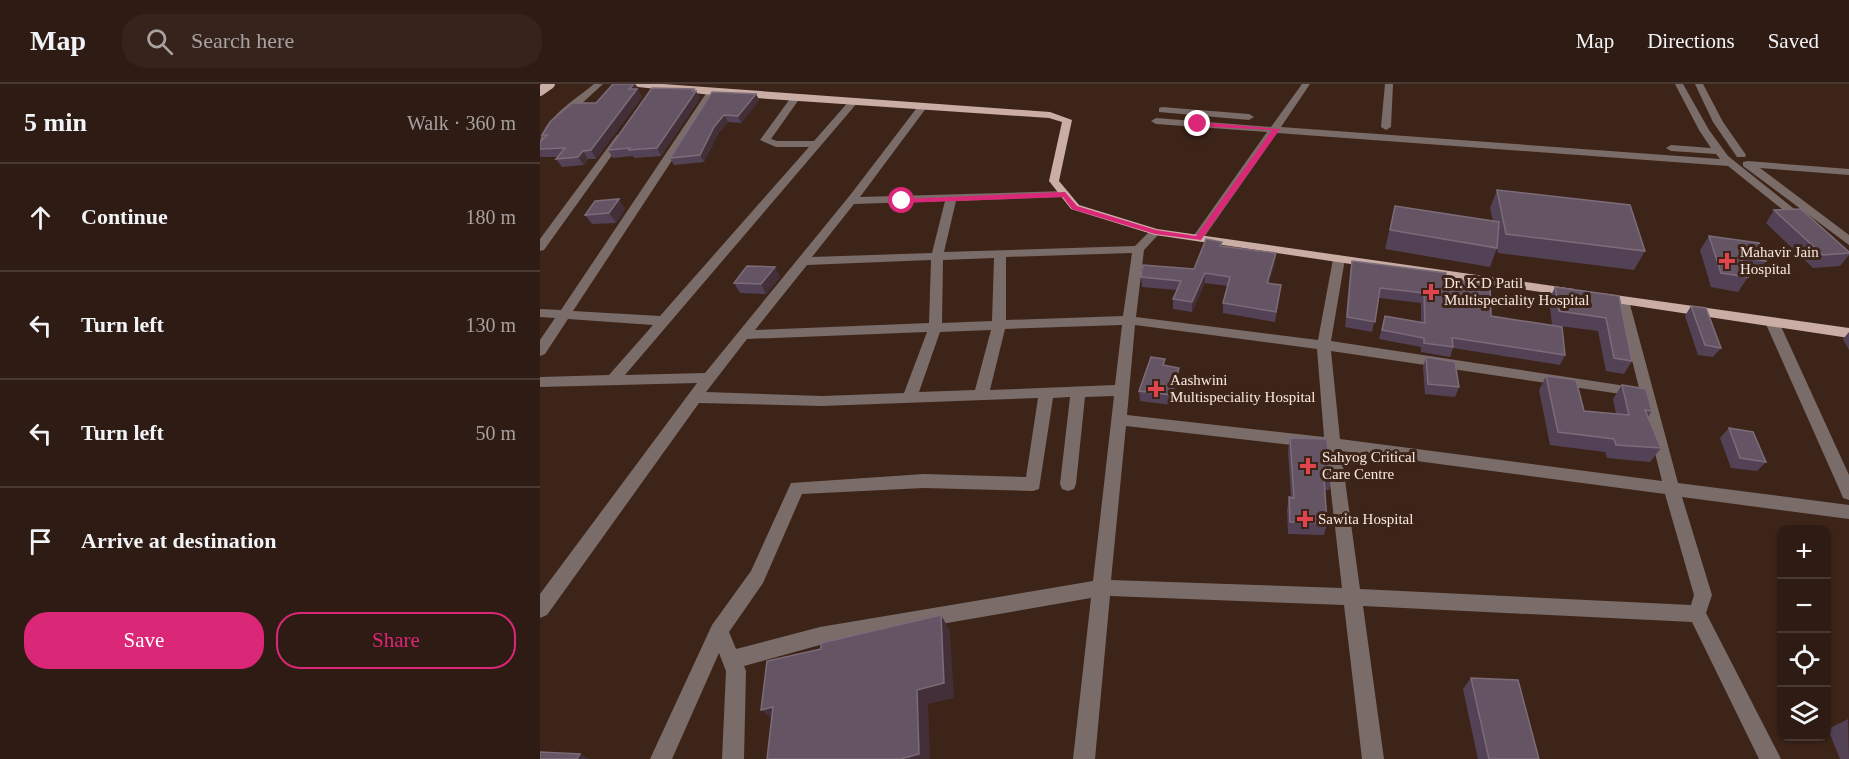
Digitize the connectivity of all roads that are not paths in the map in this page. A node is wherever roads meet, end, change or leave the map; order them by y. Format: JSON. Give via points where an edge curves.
{"nodes":[{"id":1,"x":550,"y":84,"type":"edge"},
{"id":2,"x":559,"y":84,"type":"edge"},
{"id":3,"x":599,"y":84,"type":"edge"},
{"id":4,"x":638,"y":84,"type":"edge"},
{"id":5,"x":1306,"y":84,"type":"edge"},
{"id":6,"x":1389,"y":84,"type":"edge"},
{"id":7,"x":1679,"y":84,"type":"edge"},
{"id":8,"x":1699,"y":84,"type":"edge"},
{"id":9,"x":540,"y":90,"type":"edge"},
{"id":10,"x":712,"y":92,"type":"junction"},
{"id":11,"x":795,"y":98,"type":"junction"},
{"id":12,"x":852,"y":102,"type":"junction"},
{"id":13,"x":922,"y":107,"type":"junction"},
{"id":14,"x":1162,"y":110,"type":"dead end"},
{"id":15,"x":1156,"y":121,"type":"dead end"},
{"id":16,"x":630,"y":124,"type":"edge"},
{"id":17,"x":1280,"y":124,"type":"junction"},
{"id":18,"x":1386,"y":127,"type":"junction"},
{"id":19,"x":1514,"y":136,"type":"dead end"},
{"id":20,"x":1548,"y":138,"type":"dead end"},
{"id":21,"x":540,"y":143,"type":"edge"},
{"id":22,"x":816,"y":144,"type":"junction"},
{"id":23,"x":1724,"y":157,"type":"junction"},
{"id":24,"x":1744,"y":160,"type":"junction"},
{"id":25,"x":1849,"y":161,"type":"edge"},
{"id":26,"x":1849,"y":171,"type":"edge"},
{"id":27,"x":1065,"y":194,"type":"junction"},
{"id":28,"x":951,"y":198,"type":"junction"},
{"id":29,"x":851,"y":201,"type":"junction"},
{"id":30,"x":1815,"y":231,"type":"edge"},
{"id":31,"x":1155,"y":232,"type":"junction"},
{"id":32,"x":1198,"y":238,"type":"junction"},
{"id":33,"x":1849,"y":241,"type":"edge"},
{"id":34,"x":540,"y":247,"type":"edge"},
{"id":35,"x":1138,"y":249,"type":"junction"},
{"id":36,"x":1000,"y":255,"type":"junction"},
{"id":37,"x":938,"y":256,"type":"junction"},
{"id":38,"x":1339,"y":259,"type":"junction"},
{"id":39,"x":803,"y":261,"type":"junction"},
{"id":40,"x":1623,"y":300,"type":"junction"},
{"id":41,"x":540,"y":314,"type":"edge"},
{"id":42,"x":564,"y":315,"type":"junction"},
{"id":43,"x":1129,"y":320,"type":"junction"},
{"id":44,"x":663,"y":321,"type":"junction"},
{"id":45,"x":1772,"y":322,"type":"junction"},
{"id":46,"x":999,"y":326,"type":"junction"},
{"id":47,"x":935,"y":328,"type":"junction"},
{"id":48,"x":1849,"y":333,"type":"edge"},
{"id":49,"x":743,"y":335,"type":"junction"},
{"id":50,"x":1324,"y":345,"type":"junction"},
{"id":51,"x":540,"y":351,"type":"edge"},
{"id":52,"x":708,"y":378,"type":"junction"},
{"id":53,"x":612,"y":381,"type":"junction"},
{"id":54,"x":540,"y":382,"type":"edge"},
{"id":55,"x":1122,"y":390,"type":"junction"},
{"id":56,"x":1078,"y":392,"type":"junction"},
{"id":57,"x":1046,"y":393,"type":"junction"},
{"id":58,"x":1647,"y":394,"type":"junction"},
{"id":59,"x":981,"y":395,"type":"junction"},
{"id":60,"x":695,"y":397,"type":"junction"},
{"id":61,"x":910,"y":397,"type":"junction"},
{"id":62,"x":1120,"y":420,"type":"junction"},
{"id":63,"x":1332,"y":444,"type":"junction"},
{"id":64,"x":1068,"y":484,"type":"dead end"},
{"id":65,"x":1672,"y":489,"type":"junction"},
{"id":66,"x":1849,"y":493,"type":"edge"},
{"id":67,"x":1849,"y":512,"type":"edge"},
{"id":68,"x":1102,"y":588,"type":"junction"},
{"id":69,"x":1352,"y":597,"type":"junction"},
{"id":70,"x":540,"y":609,"type":"edge"},
{"id":71,"x":1697,"y":614,"type":"junction"},
{"id":72,"x":719,"y":631,"type":"junction"},
{"id":73,"x":731,"y":660,"type":"junction"},
{"id":74,"x":662,"y":759,"type":"edge"},
{"id":75,"x":733,"y":759,"type":"edge"},
{"id":76,"x":1084,"y":759,"type":"edge"},
{"id":77,"x":1373,"y":759,"type":"edge"},
{"id":78,"x":1770,"y":759,"type":"edge"}],
"edges":[{"from":1,"to":9,"type":"main road","bridge":true},
{"from":2,"to":9,"type":"street"},
{"from":3,"to":21,"type":"street","via":[[550,127]]},
{"from":4,"to":10,"type":"main road","via":[[654,91]]},
{"from":5,"to":17,"type":"street"},
{"from":6,"to":18,"type":"street"},
{"from":7,"to":23,"type":"street"},
{"from":8,"to":24,"type":"street","via":[[1718,122]]},
{"from":10,"to":11,"type":"main road"},
{"from":10,"to":42,"type":"street"},
{"from":11,"to":12,"type":"main road"},
{"from":11,"to":22,"type":"street","via":[[765,140],[776,144]]},
{"from":12,"to":13,"type":"main road"},
{"from":12,"to":22,"type":"street"},
{"from":13,"to":27,"type":"main road","via":[[1050,114],[1067,120],[1054,181]]},
{"from":13,"to":29,"type":"street"},
{"from":14,"to":17,"type":"street"},
{"from":15,"to":17,"type":"street"},
{"from":16,"to":34,"type":"street"},
{"from":17,"to":18,"type":"street"},
{"from":17,"to":23,"type":"street"},
{"from":17,"to":32,"type":"street"},
{"from":18,"to":19,"type":"street"},
{"from":20,"to":23,"type":"street"},
{"from":22,"to":44,"type":"street"},
{"from":23,"to":24,"type":"street"},
{"from":23,"to":30,"type":"street"},
{"from":24,"to":25,"type":"street"},
{"from":24,"to":26,"type":"street"},
{"from":24,"to":33,"type":"street"},
{"from":27,"to":28,"type":"street"},
{"from":27,"to":31,"type":"main road","via":[[1075,207]]},
{"from":28,"to":29,"type":"street"},
{"from":28,"to":37,"type":"street"},
{"from":29,"to":39,"type":"street"},
{"from":31,"to":32,"type":"main road"},
{"from":31,"to":35,"type":"street"},
{"from":32,"to":38,"type":"main road"},
{"from":35,"to":36,"type":"street"},
{"from":35,"to":43,"type":"street"},
{"from":36,"to":37,"type":"street"},
{"from":36,"to":46,"type":"street"},
{"from":37,"to":39,"type":"street"},
{"from":37,"to":47,"type":"street"},
{"from":38,"to":40,"type":"main road"},
{"from":38,"to":50,"type":"street"},
{"from":39,"to":49,"type":"street"},
{"from":40,"to":45,"type":"main road"},
{"from":40,"to":58,"type":"street"},
{"from":41,"to":42,"type":"street"},
{"from":42,"to":44,"type":"street"},
{"from":42,"to":51,"type":"street"},
{"from":43,"to":46,"type":"street"},
{"from":43,"to":50,"type":"street"},
{"from":43,"to":55,"type":"street"},
{"from":44,"to":53,"type":"street"},
{"from":45,"to":48,"type":"main road"},
{"from":45,"to":66,"type":"street"},
{"from":46,"to":47,"type":"street"},
{"from":46,"to":59,"type":"street"},
{"from":47,"to":49,"type":"street"},
{"from":47,"to":61,"type":"street"},
{"from":49,"to":52,"type":"street"},
{"from":50,"to":58,"type":"street"},
{"from":50,"to":63,"type":"street"},
{"from":52,"to":53,"type":"street"},
{"from":52,"to":60,"type":"street"},
{"from":53,"to":54,"type":"street"},
{"from":55,"to":56,"type":"street"},
{"from":55,"to":62,"type":"street"},
{"from":56,"to":57,"type":"street"},
{"from":56,"to":64,"type":"street"},
{"from":57,"to":59,"type":"street"},
{"from":57,"to":72,"type":"street","via":[[1033,484],[924,481],[797,488],[757,577]]},
{"from":58,"to":65,"type":"street"},
{"from":59,"to":61,"type":"street"},
{"from":60,"to":61,"type":"street","via":[[800,401]]},
{"from":60,"to":70,"type":"street"},
{"from":62,"to":63,"type":"street"},
{"from":62,"to":68,"type":"street"},
{"from":63,"to":65,"type":"street"},
{"from":63,"to":69,"type":"street"},
{"from":65,"to":67,"type":"street"},
{"from":65,"to":71,"type":"street","via":[[1703,595]]},
{"from":68,"to":69,"type":"street"},
{"from":68,"to":73,"type":"street","via":[[820,636]]},
{"from":68,"to":76,"type":"street"},
{"from":69,"to":71,"type":"street"},
{"from":69,"to":77,"type":"street"},
{"from":71,"to":78,"type":"street"},
{"from":72,"to":73,"type":"street"},
{"from":72,"to":74,"type":"street"},
{"from":73,"to":75,"type":"street","via":[[736,671]]}]}
